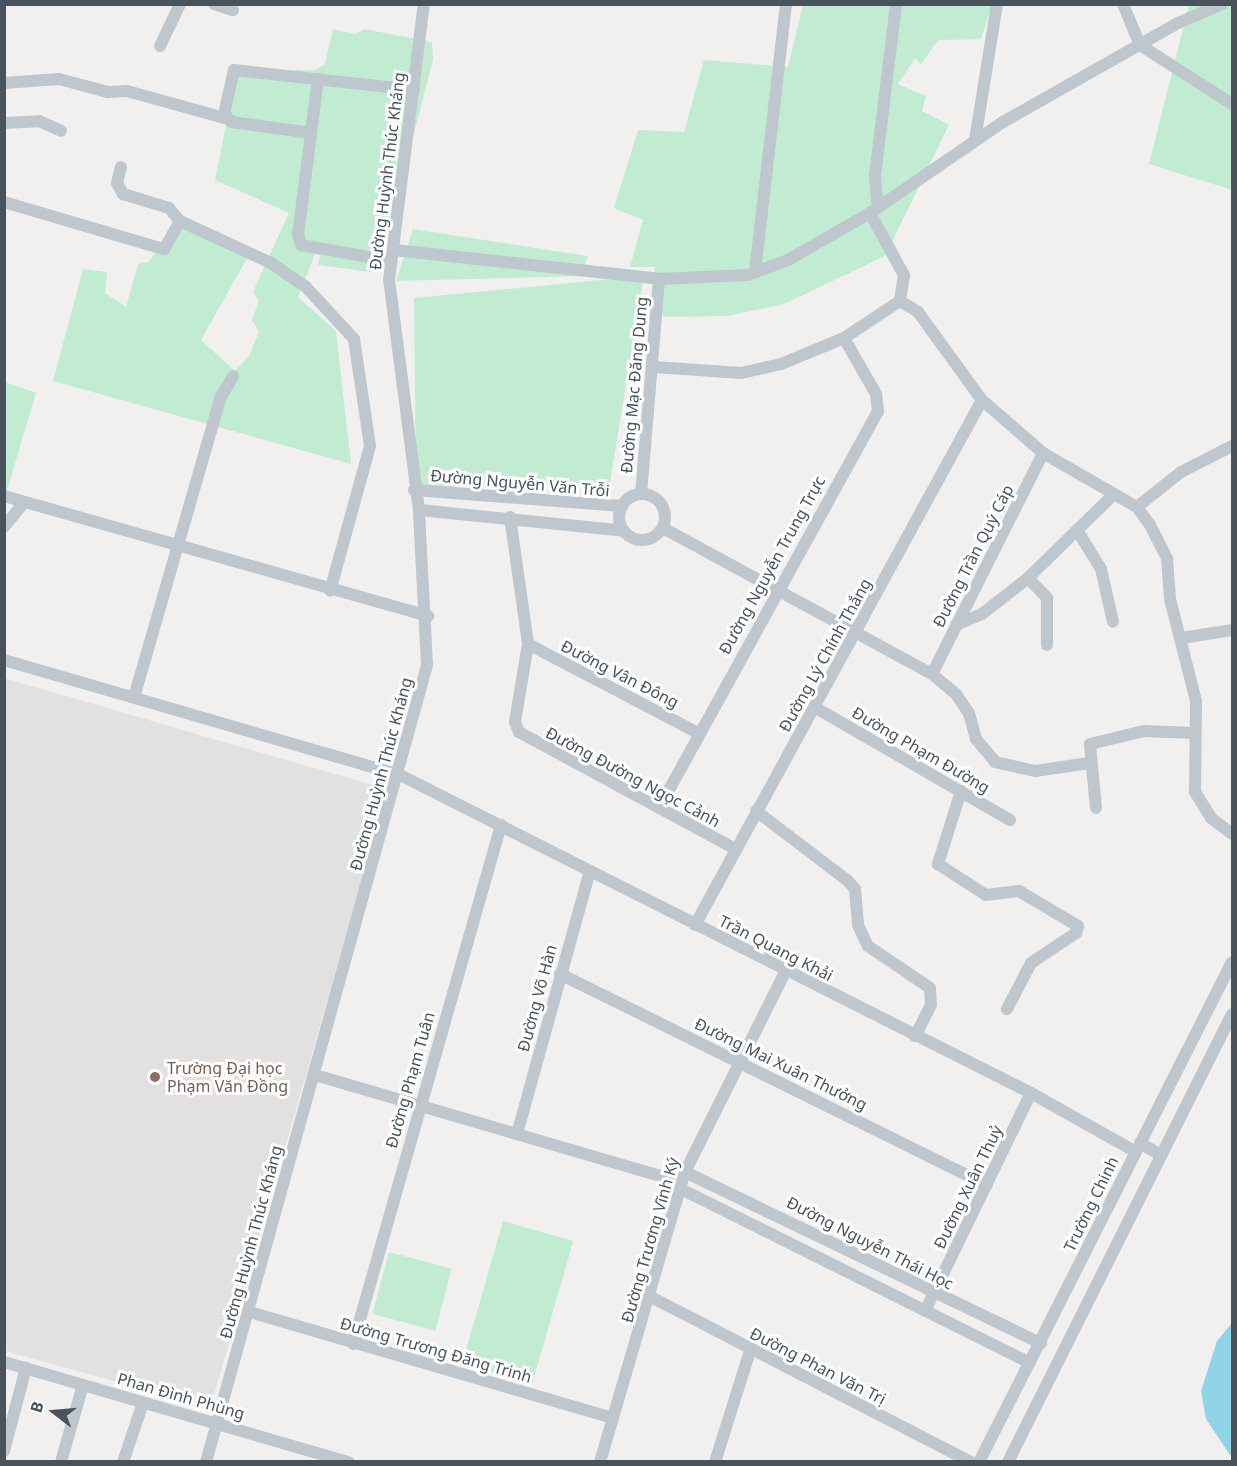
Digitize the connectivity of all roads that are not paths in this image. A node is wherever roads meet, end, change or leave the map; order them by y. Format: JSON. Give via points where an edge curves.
{"nodes":[{"id":1,"x":180,"y":4,"type":"edge"},
{"id":2,"x":214,"y":4,"type":"edge"},
{"id":3,"x":424,"y":4,"type":"edge"},
{"id":4,"x":786,"y":4,"type":"edge"},
{"id":5,"x":896,"y":4,"type":"edge"},
{"id":6,"x":997,"y":4,"type":"edge"},
{"id":7,"x":1123,"y":4,"type":"edge"},
{"id":8,"x":1222,"y":4,"type":"edge"},
{"id":9,"x":233,"y":10,"type":"dead end"},
{"id":10,"x":1140,"y":45,"type":"junction"},
{"id":11,"x":160,"y":46,"type":"dead end"},
{"id":12,"x":318,"y":79,"type":"junction"},
{"id":13,"x":4,"y":83,"type":"edge"},
{"id":14,"x":414,"y":90,"type":"junction"},
{"id":15,"x":1233,"y":104,"type":"edge"},
{"id":16,"x":228,"y":119,"type":"junction"},
{"id":17,"x":4,"y":123,"type":"edge"},
{"id":18,"x":61,"y":131,"type":"dead end"},
{"id":19,"x":311,"y":133,"type":"junction"},
{"id":20,"x":975,"y":140,"type":"junction"},
{"id":21,"x":122,"y":167,"type":"dead end"},
{"id":22,"x":4,"y":202,"type":"edge"},
{"id":23,"x":874,"y":210,"type":"junction"},
{"id":24,"x":180,"y":221,"type":"junction"},
{"id":25,"x":393,"y":255,"type":"junction"},
{"id":26,"x":755,"y":272,"type":"junction"},
{"id":27,"x":659,"y":279,"type":"junction"},
{"id":28,"x":900,"y":301,"type":"junction"},
{"id":29,"x":844,"y":338,"type":"junction"},
{"id":30,"x":655,"y":367,"type":"junction"},
{"id":31,"x":233,"y":376,"type":"dead end"},
{"id":32,"x":982,"y":399,"type":"junction"},
{"id":33,"x":1233,"y":446,"type":"edge"},
{"id":34,"x":1043,"y":453,"type":"junction"},
{"id":35,"x":414,"y":490,"type":"junction"},
{"id":36,"x":641,"y":494,"type":"junction"},
{"id":37,"x":4,"y":496,"type":"edge"},
{"id":38,"x":1112,"y":496,"type":"junction"},
{"id":39,"x":24,"y":502,"type":"junction"},
{"id":40,"x":622,"y":506,"type":"junction"},
{"id":41,"x":1137,"y":507,"type":"junction"},
{"id":42,"x":419,"y":510,"type":"junction"},
{"id":43,"x":510,"y":517,"type":"junction"},
{"id":44,"x":4,"y":527,"type":"edge"},
{"id":45,"x":663,"y":528,"type":"junction"},
{"id":46,"x":1077,"y":530,"type":"junction"},
{"id":47,"x":624,"y":531,"type":"junction"},
{"id":48,"x":181,"y":545,"type":"junction"},
{"id":49,"x":1028,"y":578,"type":"junction"},
{"id":50,"x":330,"y":591,"type":"junction"},
{"id":51,"x":774,"y":591,"type":"junction"},
{"id":52,"x":428,"y":616,"type":"junction"},
{"id":53,"x":1113,"y":622,"type":"dead end"},
{"id":54,"x":956,"y":625,"type":"junction"},
{"id":55,"x":1233,"y":630,"type":"edge"},
{"id":56,"x":856,"y":635,"type":"junction"},
{"id":57,"x":1181,"y":638,"type":"junction"},
{"id":58,"x":528,"y":644,"type":"junction"},
{"id":59,"x":1047,"y":645,"type":"dead end"},
{"id":60,"x":4,"y":660,"type":"edge"},
{"id":61,"x":932,"y":674,"type":"junction"},
{"id":62,"x":135,"y":694,"type":"junction"},
{"id":63,"x":816,"y":708,"type":"junction"},
{"id":64,"x":698,"y":733,"type":"junction"},
{"id":65,"x":1193,"y":734,"type":"junction"},
{"id":66,"x":1089,"y":763,"type":"junction"},
{"id":67,"x":400,"y":775,"type":"junction"},
{"id":68,"x":962,"y":791,"type":"junction"},
{"id":69,"x":659,"y":808,"type":"junction"},
{"id":70,"x":1096,"y":808,"type":"dead end"},
{"id":71,"x":756,"y":811,"type":"junction"},
{"id":72,"x":1011,"y":820,"type":"dead end"},
{"id":73,"x":501,"y":825,"type":"junction"},
{"id":74,"x":1233,"y":834,"type":"edge"},
{"id":75,"x":735,"y":849,"type":"junction"},
{"id":76,"x":590,"y":871,"type":"junction"},
{"id":77,"x":695,"y":925,"type":"junction"},
{"id":78,"x":1233,"y":962,"type":"edge"},
{"id":79,"x":785,"y":972,"type":"junction"},
{"id":80,"x":560,"y":974,"type":"junction"},
{"id":81,"x":1007,"y":1009,"type":"dead end"},
{"id":82,"x":1233,"y":1014,"type":"edge"},
{"id":83,"x":915,"y":1036,"type":"junction"},
{"id":84,"x":741,"y":1062,"type":"junction"},
{"id":85,"x":315,"y":1075,"type":"junction"},
{"id":86,"x":1031,"y":1094,"type":"junction"},
{"id":87,"x":420,"y":1105,"type":"junction"},
{"id":88,"x":517,"y":1134,"type":"junction"},
{"id":89,"x":1138,"y":1148,"type":"junction"},
{"id":90,"x":1161,"y":1155,"type":"junction"},
{"id":91,"x":682,"y":1180,"type":"junction"},
{"id":92,"x":987,"y":1185,"type":"junction"},
{"id":93,"x":935,"y":1294,"type":"junction"},
{"id":94,"x":651,"y":1298,"type":"junction"},
{"id":95,"x":926,"y":1309,"type":"junction"},
{"id":96,"x":250,"y":1312,"type":"junction"},
{"id":97,"x":1041,"y":1343,"type":"junction"},
{"id":98,"x":353,"y":1344,"type":"junction"},
{"id":99,"x":750,"y":1351,"type":"junction"},
{"id":100,"x":4,"y":1362,"type":"edge"},
{"id":101,"x":1030,"y":1363,"type":"junction"},
{"id":102,"x":26,"y":1368,"type":"junction"},
{"id":103,"x":83,"y":1385,"type":"junction"},
{"id":104,"x":143,"y":1403,"type":"junction"},
{"id":105,"x":614,"y":1418,"type":"junction"},
{"id":106,"x":217,"y":1424,"type":"junction"},
{"id":107,"x":4,"y":1451,"type":"edge"},
{"id":108,"x":62,"y":1461,"type":"edge"},
{"id":109,"x":123,"y":1461,"type":"edge"},
{"id":110,"x":207,"y":1461,"type":"edge"},
{"id":111,"x":349,"y":1461,"type":"edge"},
{"id":112,"x":600,"y":1461,"type":"edge"},
{"id":113,"x":714,"y":1461,"type":"edge"},
{"id":114,"x":971,"y":1461,"type":"edge"},
{"id":115,"x":979,"y":1461,"type":"edge"},
{"id":116,"x":1008,"y":1461,"type":"edge"}],
"edges":[{"from":1,"to":11,"type":"street"},
{"from":2,"to":9,"type":"street"},
{"from":3,"to":14,"type":"street","name":"Đường Huỳnh Thúc Kháng"},
{"from":4,"to":26,"type":"street"},
{"from":5,"to":23,"type":"street"},
{"from":6,"to":20,"type":"street"},
{"from":7,"to":10,"type":"street"},
{"from":8,"to":10,"type":"street"},
{"from":10,"to":15,"type":"street"},
{"from":10,"to":20,"type":"street"},
{"from":12,"to":14,"type":"street"},
{"from":12,"to":16,"type":"street","via":[[238,67],[231,77],[224,114]]},
{"from":12,"to":19,"type":"street"},
{"from":13,"to":16,"type":"street","via":[[59,79],[108,92],[127,91]]},
{"from":14,"to":25,"type":"street","name":"Đường Huỳnh Thúc Kháng"},
{"from":16,"to":19,"type":"street","via":[[240,126]]},
{"from":17,"to":18,"type":"street","via":[[39,121]]},
{"from":19,"to":25,"type":"street","via":[[301,245]]},
{"from":20,"to":23,"type":"street"},
{"from":21,"to":24,"type":"street","via":[[119,191],[169,208]]},
{"from":22,"to":24,"type":"street","via":[[164,249]]},
{"from":23,"to":26,"type":"street","via":[[788,260]]},
{"from":23,"to":28,"type":"street","via":[[904,275]]},
{"from":24,"to":50,"type":"street","via":[[251,251],[297,281],[354,339],[370,446]]},
{"from":25,"to":27,"type":"street"},
{"from":25,"to":35,"type":"street","name":"Đường Huỳnh Thúc Kháng"},
{"from":26,"to":27,"type":"street"},
{"from":27,"to":30,"type":"street","name":"Đường Mạc Đăng Dung"},
{"from":28,"to":29,"type":"street"},
{"from":28,"to":32,"type":"street","via":[[918,312]]},
{"from":29,"to":30,"type":"street","via":[[741,373]]},
{"from":29,"to":51,"type":"street","name":"Đường Nguyễn Trung Trực","via":[[876,393],[878,412]]},
{"from":30,"to":36,"type":"street","name":"Đường Mạc Đăng Dung"},
{"from":31,"to":48,"type":"street","via":[[221,397]]},
{"from":32,"to":34,"type":"street"},
{"from":32,"to":56,"type":"street","name":"Đường Lý Chính Thắng"},
{"from":33,"to":41,"type":"street","via":[[1181,472]]},
{"from":34,"to":38,"type":"street"},
{"from":34,"to":54,"type":"street","name":"Đường Trần Quý Cáp"},
{"from":35,"to":40,"type":"street","name":"Đường Nguyễn Văn Trỗi"},
{"from":35,"to":42,"type":"street","name":"Đường Huỳnh Thúc Kháng"},
{"from":36,"to":40,"type":"street"},
{"from":36,"to":45,"type":"street","via":[[658,501]]},
{"from":37,"to":39,"type":"street"},
{"from":38,"to":41,"type":"street"},
{"from":38,"to":46,"type":"street"},
{"from":39,"to":44,"type":"street"},
{"from":39,"to":48,"type":"street"},
{"from":40,"to":47,"type":"street"},
{"from":41,"to":57,"type":"street","via":[[1167,559]]},
{"from":42,"to":43,"type":"street","name":"Đường Nguyễn Văn Trỗi"},
{"from":42,"to":52,"type":"street","name":"Đường Huỳnh Thúc Kháng"},
{"from":43,"to":47,"type":"street","name":"Đường Nguyễn Văn Trỗi"},
{"from":43,"to":58,"type":"street","name":"Đường Đường Ngọc Cảnh"},
{"from":45,"to":47,"type":"street","via":[[641,541]]},
{"from":45,"to":51,"type":"street"},
{"from":46,"to":49,"type":"street"},
{"from":46,"to":53,"type":"street","via":[[1101,569]]},
{"from":48,"to":50,"type":"street"},
{"from":48,"to":62,"type":"street"},
{"from":49,"to":54,"type":"street","via":[[982,614]]},
{"from":49,"to":59,"type":"street","via":[[1047,598]]},
{"from":50,"to":52,"type":"street"},
{"from":51,"to":56,"type":"street"},
{"from":51,"to":64,"type":"street","name":"Đường Nguyễn Trung Trực"},
{"from":52,"to":67,"type":"street","name":"Đường Huỳnh Thúc Kháng","via":[[425,676]]},
{"from":54,"to":61,"type":"street","name":"Đường Trần Quý Cáp"},
{"from":55,"to":57,"type":"street"},
{"from":56,"to":61,"type":"street"},
{"from":56,"to":63,"type":"street","name":"Đường Lý Chính Thắng"},
{"from":57,"to":65,"type":"street","via":[[1196,701]]},
{"from":58,"to":64,"type":"street","name":"Đường Vân Đông"},
{"from":58,"to":69,"type":"street","name":"Đường Đường Ngọc Cảnh","via":[[515,722],[519,732]]},
{"from":60,"to":62,"type":"street","name":"Trần Quang Khải"},
{"from":61,"to":66,"type":"street","via":[[956,694],[969,713],[976,739],[995,762],[1035,771]]},
{"from":62,"to":67,"type":"street","name":"Trần Quang Khải"},
{"from":63,"to":68,"type":"street","name":"Đường Phạm Đường"},
{"from":63,"to":71,"type":"street","name":"Đường Lý Chính Thắng"},
{"from":64,"to":69,"type":"street","name":"Đường Nguyễn Trung Trực"},
{"from":65,"to":66,"type":"street","via":[[1144,731],[1094,741]]},
{"from":65,"to":74,"type":"street","via":[[1195,792],[1211,818]]},
{"from":66,"to":70,"type":"street"},
{"from":67,"to":73,"type":"street","name":"Trần Quang Khải"},
{"from":67,"to":85,"type":"street","name":"Đường Huỳnh Thúc Kháng"},
{"from":68,"to":72,"type":"street","name":"Đường Phạm Đường"},
{"from":68,"to":81,"type":"street","via":[[938,864],[986,895],[1019,891],[1078,926],[1076,933],[1031,963]]},
{"from":69,"to":75,"type":"street","name":"Đường Đường Ngọc Cảnh"},
{"from":71,"to":75,"type":"street","name":"Đường Lý Chính Thắng"},
{"from":71,"to":83,"type":"street","via":[[847,879],[855,889],[858,925],[868,946],[930,988],[931,1005]]},
{"from":73,"to":76,"type":"street","name":"Trần Quang Khải"},
{"from":73,"to":87,"type":"street","name":"Đường Phạm Tuân"},
{"from":75,"to":77,"type":"street","name":"Đường Lý Chính Thắng"},
{"from":76,"to":77,"type":"street","name":"Trần Quang Khải"},
{"from":76,"to":80,"type":"street","name":"Đường Võ Hàn"},
{"from":77,"to":79,"type":"street","name":"Trần Quang Khải"},
{"from":78,"to":89,"type":"street","name":"Trường Chinh"},
{"from":79,"to":83,"type":"street","name":"Trần Quang Khải"},
{"from":79,"to":84,"type":"street","name":"Đường Trương Vĩnh Ký"},
{"from":80,"to":84,"type":"street","name":"Đường Mai Xuân Thưởng"},
{"from":80,"to":88,"type":"street","name":"Đường Võ Hàn"},
{"from":82,"to":90,"type":"street"},
{"from":83,"to":86,"type":"street","name":"Trần Quang Khải"},
{"from":84,"to":91,"type":"street","name":"Đường Trương Vĩnh Ký"},
{"from":84,"to":92,"type":"street","name":"Đường Mai Xuân Thưởng"},
{"from":85,"to":87,"type":"street","name":"Đường Nguyễn Thái Học"},
{"from":85,"to":96,"type":"street","name":"Đường Huỳnh Thúc Kháng"},
{"from":86,"to":89,"type":"street","name":"Trần Quang Khải"},
{"from":86,"to":92,"type":"street","name":"Đường Xuân Thuỷ"},
{"from":87,"to":88,"type":"street","name":"Đường Nguyễn Thái Học"},
{"from":87,"to":98,"type":"street","name":"Đường Phạm Tuân"},
{"from":88,"to":91,"type":"street","name":"Đường Nguyễn Thái Học"},
{"from":89,"to":90,"type":"street","name":"Trần Quang Khải"},
{"from":89,"to":97,"type":"street","name":"Trường Chinh"},
{"from":90,"to":116,"type":"street"},
{"from":91,"to":93,"type":"street","name":"Đường Nguyễn Thái Học"},
{"from":91,"to":94,"type":"street","name":"Đường Trương Vĩnh Ký"},
{"from":91,"to":95,"type":"street","name":"Đường Nguyễn Thái Học"},
{"from":92,"to":93,"type":"street","name":"Đường Xuân Thuỷ"},
{"from":93,"to":95,"type":"street","name":"Đường Xuân Thuỷ"},
{"from":93,"to":97,"type":"street","name":"Đường Nguyễn Thái Học"},
{"from":94,"to":99,"type":"street","name":"Đường Phan Văn Trị"},
{"from":94,"to":105,"type":"street","name":"Đường Trương Vĩnh Ký"},
{"from":95,"to":101,"type":"street","name":"Đường Nguyễn Thái Học"},
{"from":96,"to":98,"type":"street","name":"Đường Trương Đăng Trinh"},
{"from":96,"to":106,"type":"street","name":"Đường Huỳnh Thúc Kháng"},
{"from":97,"to":101,"type":"street","name":"Trường Chinh"},
{"from":98,"to":105,"type":"street","name":"Đường Trương Đăng Trinh"},
{"from":99,"to":113,"type":"street"},
{"from":99,"to":114,"type":"street","name":"Đường Phan Văn Trị"},
{"from":100,"to":102,"type":"street","name":"Phan Đình Phùng"},
{"from":101,"to":115,"type":"street","name":"Trường Chinh"},
{"from":102,"to":103,"type":"street","name":"Phan Đình Phùng"},
{"from":102,"to":107,"type":"street"},
{"from":103,"to":104,"type":"street","name":"Phan Đình Phùng"},
{"from":103,"to":108,"type":"street"},
{"from":104,"to":106,"type":"street","name":"Phan Đình Phùng"},
{"from":104,"to":109,"type":"street"},
{"from":105,"to":112,"type":"street","name":"Đường Trương Vĩnh Ký"},
{"from":106,"to":110,"type":"street","name":"Đường Huỳnh Thúc Kháng"},
{"from":106,"to":111,"type":"street","name":"Phan Đình Phùng"}]}
